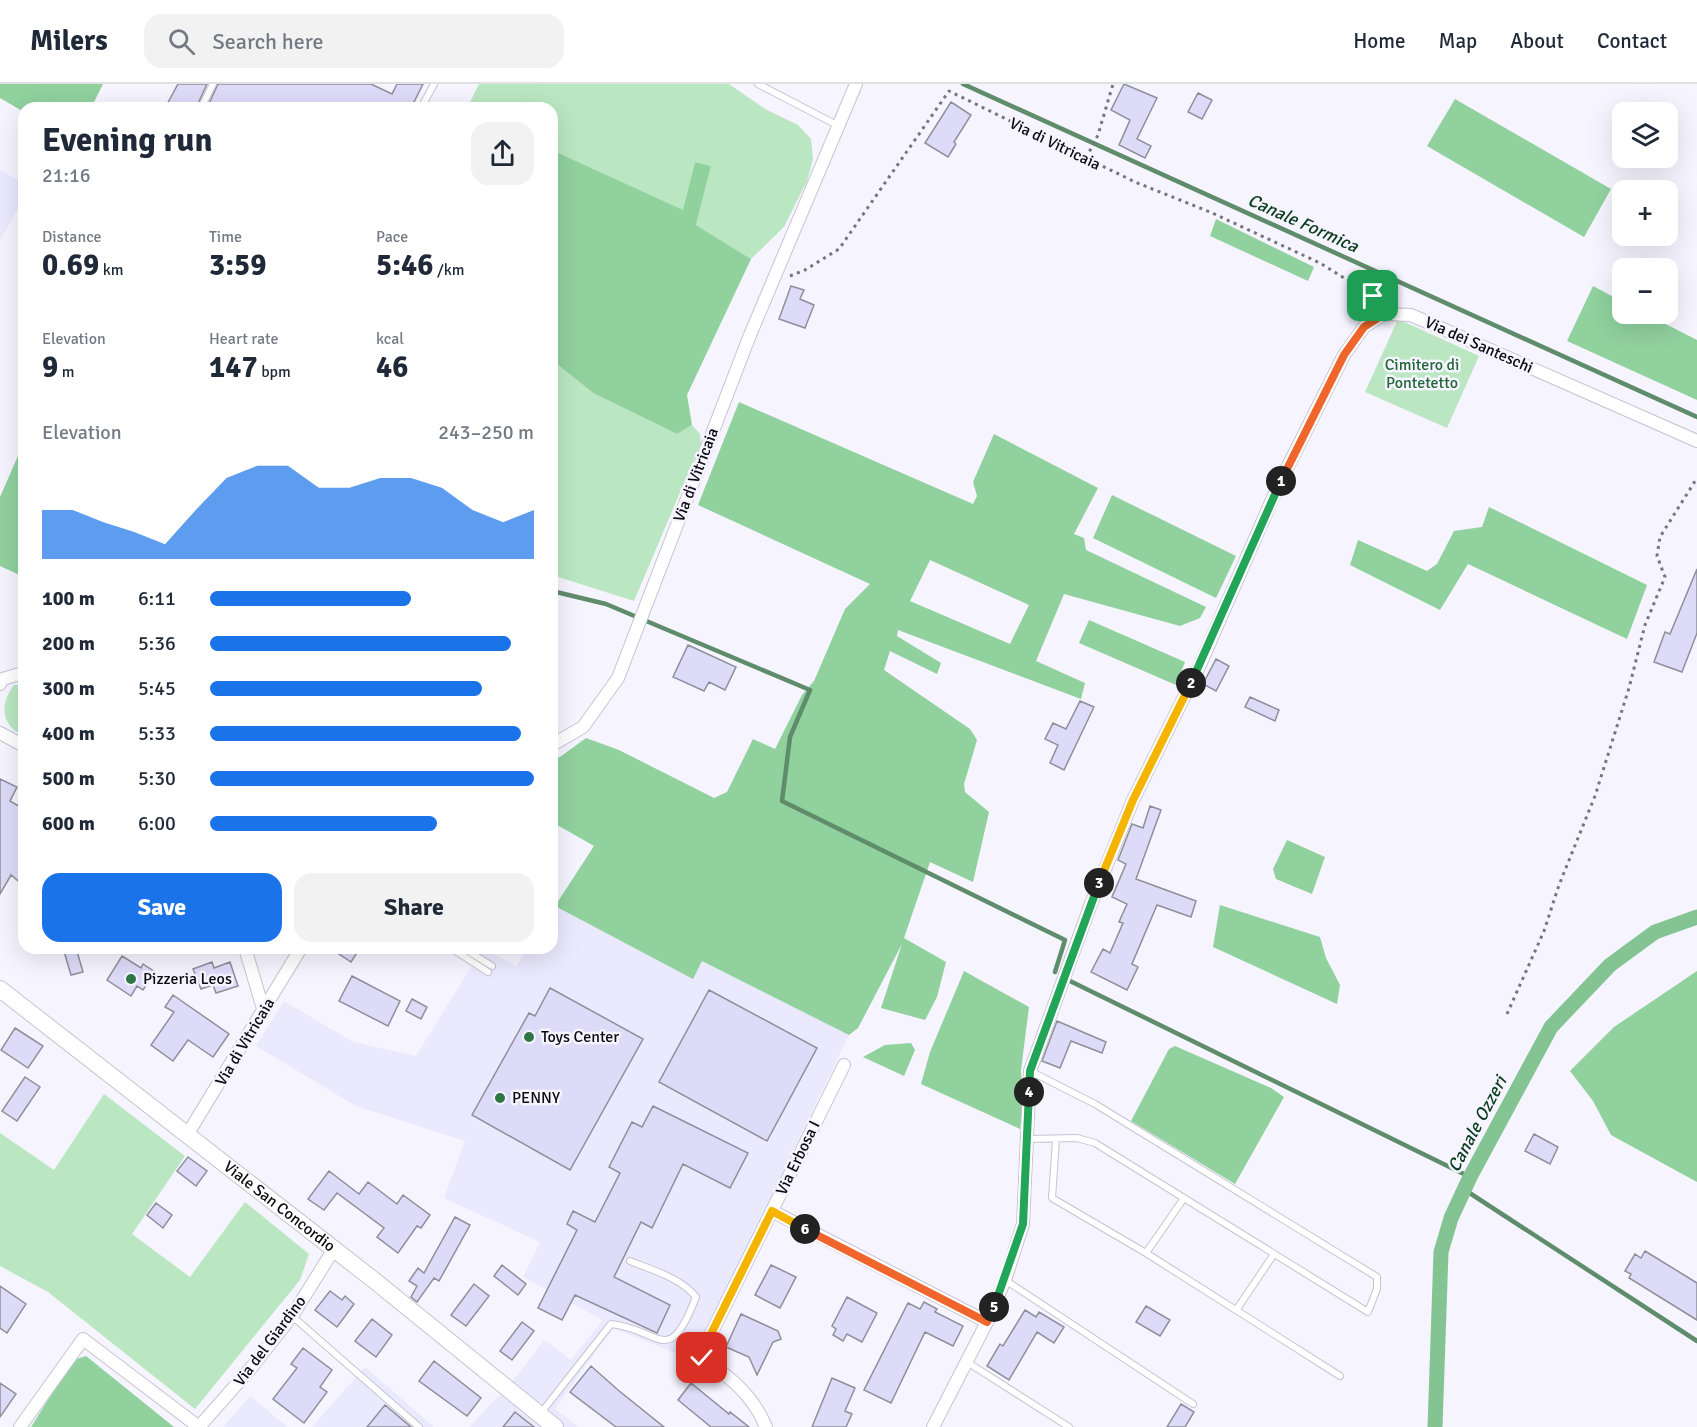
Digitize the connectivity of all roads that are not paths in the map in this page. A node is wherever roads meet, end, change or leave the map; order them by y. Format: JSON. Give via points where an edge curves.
{"nodes":[{"id":1,"x":213,"y":84,"type":"edge"},
{"id":2,"x":434,"y":84,"type":"edge"},
{"id":3,"x":758,"y":84,"type":"edge"},
{"id":4,"x":856,"y":84,"type":"edge"},
{"id":5,"x":204,"y":102,"type":"edge"},
{"id":6,"x":424,"y":102,"type":"edge"},
{"id":7,"x":837,"y":125,"type":"junction"},
{"id":8,"x":1697,"y":441,"type":"edge"},
{"id":9,"x":18,"y":674,"type":"edge"},
{"id":10,"x":0,"y":684,"type":"edge"},
{"id":11,"x":0,"y":733,"type":"edge"},
{"id":12,"x":558,"y":742,"type":"edge"},
{"id":13,"x":18,"y":743,"type":"edge"},
{"id":14,"x":247,"y":954,"type":"edge"},
{"id":15,"x":298,"y":954,"type":"edge"},
{"id":16,"x":462,"y":954,"type":"edge"},
{"id":17,"x":471,"y":954,"type":"edge"},
{"id":18,"x":0,"y":989,"type":"edge"},
{"id":19,"x":264,"y":1012,"type":"junction"},
{"id":20,"x":844,"y":1065,"type":"dead end"},
{"id":21,"x":1030,"y":1071,"type":"junction"},
{"id":22,"x":187,"y":1135,"type":"junction"},
{"id":23,"x":1028,"y":1139,"type":"junction"},
{"id":24,"x":1056,"y":1139,"type":"junction"},
{"id":25,"x":1184,"y":1198,"type":"junction"},
{"id":26,"x":772,"y":1211,"type":"junction"},
{"id":27,"x":334,"y":1249,"type":"junction"},
{"id":28,"x":1146,"y":1253,"type":"junction"},
{"id":29,"x":1274,"y":1254,"type":"junction"},
{"id":30,"x":630,"y":1261,"type":"dead end"},
{"id":31,"x":1005,"y":1280,"type":"junction"},
{"id":32,"x":1237,"y":1309,"type":"junction"},
{"id":33,"x":292,"y":1316,"type":"junction"},
{"id":34,"x":987,"y":1322,"type":"junction"},
{"id":35,"x":967,"y":1362,"type":"junction"},
{"id":36,"x":1340,"y":1376,"type":"dead end"},
{"id":37,"x":1193,"y":1404,"type":"dead end"},
{"id":38,"x":540,"y":1414,"type":"junction"},
{"id":39,"x":20,"y":1427,"type":"edge"},
{"id":40,"x":199,"y":1427,"type":"edge"},
{"id":41,"x":419,"y":1427,"type":"edge"},
{"id":42,"x":555,"y":1427,"type":"edge"},
{"id":43,"x":766,"y":1427,"type":"edge"},
{"id":44,"x":933,"y":1427,"type":"edge"},
{"id":45,"x":1069,"y":1427,"type":"edge"}],
"edges":[{"from":1,"to":5,"type":"lane"},
{"from":2,"to":6,"type":"lane"},
{"from":3,"to":7,"type":"lane"},
{"from":4,"to":7,"type":"street","name":"Via di Vitricaia"},
{"from":7,"to":12,"type":"street","name":"Via di Vitricaia","via":[[746,346],[618,678],[583,727]]},
{"from":8,"to":21,"type":"street","name":"Via dei Santeschi","via":[[1411,315],[1384,314],[1364,327],[1344,355],[1278,486],[1200,665],[1133,800]]},
{"from":9,"to":10,"type":"street"},
{"from":11,"to":13,"type":"street"},
{"from":14,"to":19,"type":"street"},
{"from":15,"to":19,"type":"street","name":"Via di Vitricaia"},
{"from":16,"to":17,"type":"lane","via":[[490,969]]},
{"from":18,"to":22,"type":"main road","name":"Viale San Concordio"},
{"from":19,"to":22,"type":"street","name":"Via di Vitricaia"},
{"from":20,"to":26,"type":"street","name":"Via Erbosa I"},
{"from":21,"to":23,"type":"street"},
{"from":21,"to":29,"type":"lane","via":[[1095,1104],[1377,1277],[1368,1312]]},
{"from":22,"to":27,"type":"main road","name":"Viale San Concordio"},
{"from":23,"to":24,"type":"lane"},
{"from":23,"to":31,"type":"street","via":[[1023,1224]]},
{"from":24,"to":25,"type":"lane","via":[[1077,1138],[1095,1143]]},
{"from":24,"to":28,"type":"lane","via":[[1052,1198]]},
{"from":25,"to":28,"type":"lane"},
{"from":25,"to":29,"type":"lane"},
{"from":26,"to":34,"type":"street"},
{"from":26,"to":43,"type":"street","name":"Via Erbosa I","via":[[701,1354],[751,1397]]},
{"from":27,"to":33,"type":"street","name":"Via del Giardino"},
{"from":27,"to":38,"type":"main road","name":"Viale San Concordio"},
{"from":28,"to":32,"type":"lane"},
{"from":29,"to":32,"type":"lane"},
{"from":30,"to":38,"type":"lane","via":[[673,1279],[696,1297],[679,1333],[668,1341],[657,1341],[611,1324]]},
{"from":31,"to":34,"type":"street"},
{"from":31,"to":37,"type":"lane"},
{"from":32,"to":36,"type":"lane"},
{"from":33,"to":40,"type":"street","name":"Via del Giardino"},
{"from":33,"to":41,"type":"lane"},
{"from":34,"to":35,"type":"street"},
{"from":35,"to":44,"type":"street"},
{"from":35,"to":45,"type":"lane"},
{"from":38,"to":42,"type":"main road","name":"Viale San Concordio"},
{"from":39,"to":40,"type":"street","via":[[83,1339]]}]}
